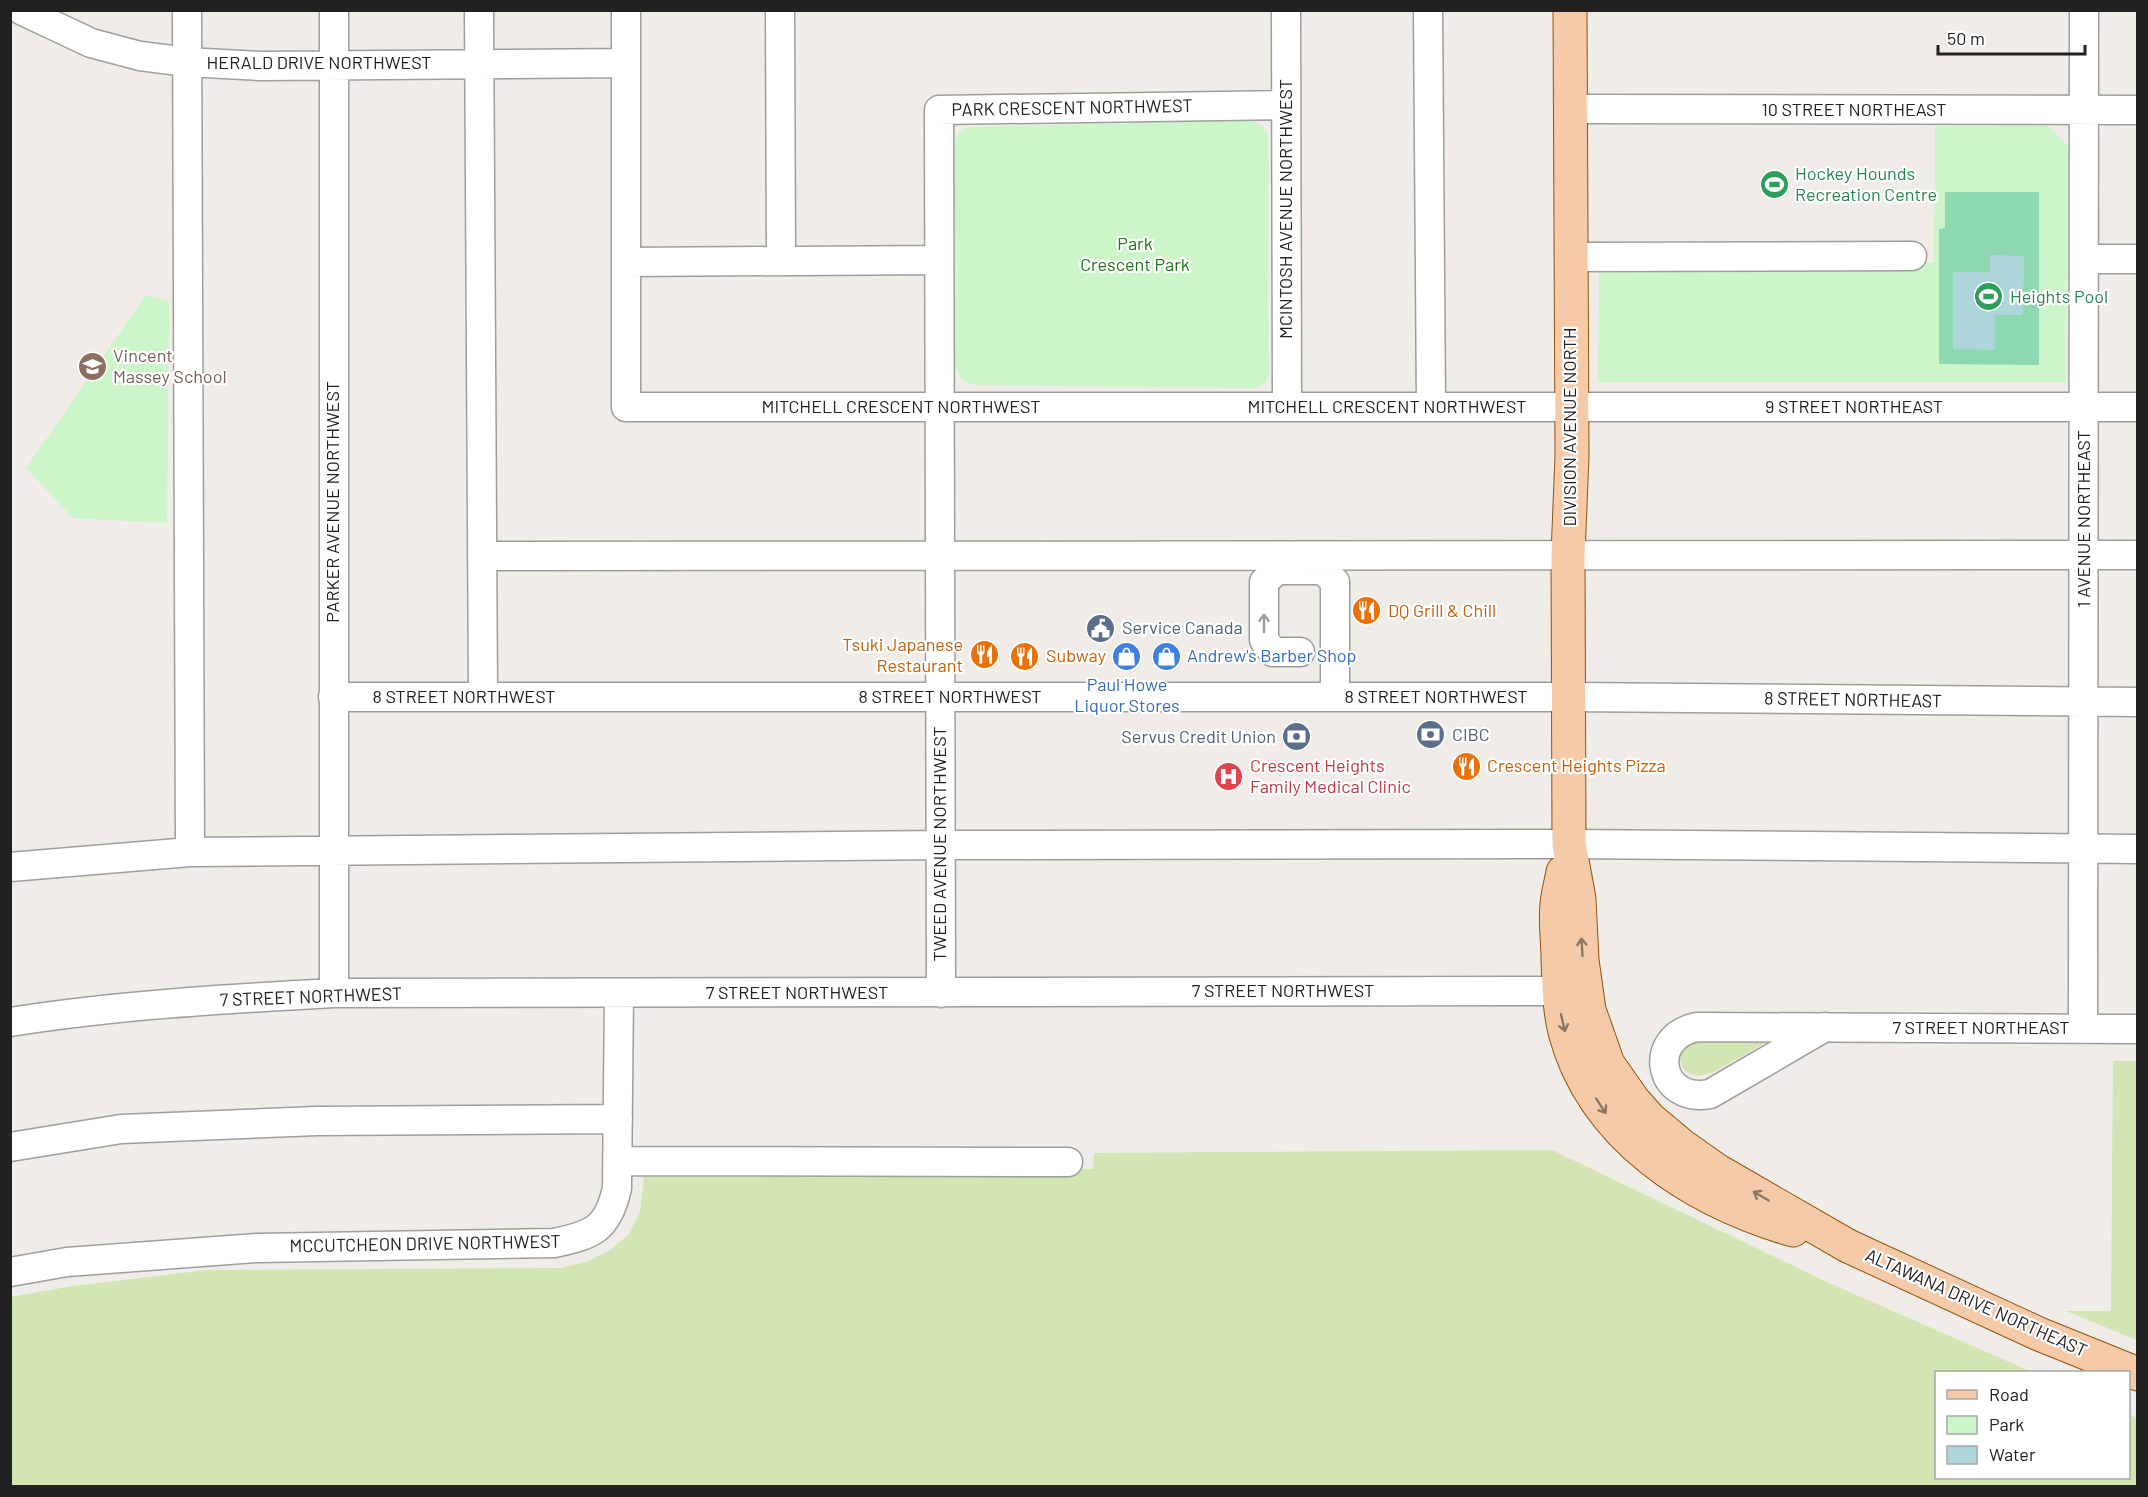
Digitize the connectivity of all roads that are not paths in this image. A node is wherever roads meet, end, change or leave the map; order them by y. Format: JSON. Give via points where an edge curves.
{"nodes":[{"id":1,"x":21,"y":10,"type":"edge"},
{"id":2,"x":187,"y":10,"type":"edge"},
{"id":3,"x":334,"y":10,"type":"edge"},
{"id":4,"x":479,"y":10,"type":"edge"},
{"id":5,"x":626,"y":10,"type":"edge"},
{"id":6,"x":780,"y":10,"type":"edge"},
{"id":7,"x":1286,"y":10,"type":"edge"},
{"id":8,"x":1428,"y":10,"type":"edge"},
{"id":9,"x":1570,"y":10,"type":"edge"},
{"id":10,"x":2084,"y":10,"type":"edge"},
{"id":11,"x":187,"y":62,"type":"junction"},
{"id":12,"x":626,"y":63,"type":"junction"},
{"id":13,"x":480,"y":64,"type":"junction"},
{"id":14,"x":334,"y":65,"type":"junction"},
{"id":15,"x":1286,"y":105,"type":"junction"},
{"id":16,"x":1570,"y":109,"type":"junction"},
{"id":17,"x":2084,"y":110,"type":"junction"},
{"id":18,"x":2138,"y":110,"type":"edge"},
{"id":19,"x":1570,"y":256,"type":"junction"},
{"id":20,"x":1912,"y":256,"type":"dead end"},
{"id":21,"x":2084,"y":258,"type":"junction"},
{"id":22,"x":2138,"y":259,"type":"edge"},
{"id":23,"x":781,"y":260,"type":"junction"},
{"id":24,"x":939,"y":260,"type":"junction"},
{"id":25,"x":626,"y":262,"type":"junction"},
{"id":26,"x":939,"y":407,"type":"junction"},
{"id":27,"x":1287,"y":407,"type":"junction"},
{"id":28,"x":1431,"y":407,"type":"junction"},
{"id":29,"x":1572,"y":407,"type":"junction"},
{"id":30,"x":2084,"y":407,"type":"junction"},
{"id":31,"x":2138,"y":407,"type":"edge"},
{"id":32,"x":1568,"y":555,"type":"junction"},
{"id":33,"x":2084,"y":555,"type":"junction"},
{"id":34,"x":2138,"y":555,"type":"edge"},
{"id":35,"x":482,"y":556,"type":"junction"},
{"id":36,"x":939,"y":556,"type":"junction"},
{"id":37,"x":1300,"y":652,"type":"dead end"},
{"id":38,"x":333,"y":697,"type":"junction"},
{"id":39,"x":483,"y":697,"type":"junction"},
{"id":40,"x":939,"y":697,"type":"junction"},
{"id":41,"x":1335,"y":697,"type":"junction"},
{"id":42,"x":1568,"y":697,"type":"junction"},
{"id":43,"x":2084,"y":702,"type":"junction"},
{"id":44,"x":2138,"y":702,"type":"edge"},
{"id":45,"x":1569,"y":844,"type":"junction"},
{"id":46,"x":940,"y":845,"type":"junction"},
{"id":47,"x":2084,"y":849,"type":"junction"},
{"id":48,"x":2138,"y":849,"type":"edge"},
{"id":49,"x":190,"y":852,"type":"junction"},
{"id":50,"x":333,"y":852,"type":"junction"},
{"id":51,"x":10,"y":867,"type":"edge"},
{"id":52,"x":1572,"y":991,"type":"junction"},
{"id":53,"x":333,"y":993,"type":"junction"},
{"id":54,"x":619,"y":993,"type":"junction"},
{"id":55,"x":941,"y":993,"type":"junction"},
{"id":56,"x":10,"y":1022,"type":"edge"},
{"id":57,"x":1826,"y":1028,"type":"junction"},
{"id":58,"x":2084,"y":1028,"type":"junction"},
{"id":59,"x":2138,"y":1029,"type":"edge"},
{"id":60,"x":1587,"y":1050,"type":"joint"},
{"id":61,"x":618,"y":1119,"type":"junction"},
{"id":62,"x":10,"y":1147,"type":"edge"},
{"id":63,"x":618,"y":1161,"type":"junction"},
{"id":64,"x":1068,"y":1162,"type":"dead end"},
{"id":65,"x":10,"y":1272,"type":"edge"},
{"id":66,"x":2138,"y":1374,"type":"edge"}],
"edges":[{"from":1,"to":11,"type":"street","name":"HERALD DRIVE NORTHWEST","via":[[91,43],[140,56]]},
{"from":2,"to":11,"type":"street"},
{"from":3,"to":14,"type":"street","name":"PARKER AVENUE NORTHWEST"},
{"from":4,"to":13,"type":"street"},
{"from":5,"to":12,"type":"street","name":"MITCHELL CRESCENT NORTHWEST"},
{"from":6,"to":23,"type":"street"},
{"from":7,"to":15,"type":"street","name":"MCINTOSH AVENUE NORTHWEST"},
{"from":8,"to":28,"type":"street"},
{"from":9,"to":16,"type":"main road","name":"DIVISION AVENUE NORTH"},
{"from":10,"to":17,"type":"street","name":"1 AVENUE NORTHEAST"},
{"from":11,"to":14,"type":"street","name":"HERALD DRIVE NORTHWEST"},
{"from":11,"to":49,"type":"street"},
{"from":12,"to":13,"type":"street","name":"HERALD DRIVE NORTHWEST"},
{"from":12,"to":25,"type":"street","name":"MITCHELL CRESCENT NORTHWEST"},
{"from":13,"to":14,"type":"street","name":"HERALD DRIVE NORTHWEST"},
{"from":13,"to":35,"type":"street"},
{"from":14,"to":38,"type":"street","name":"PARKER AVENUE NORTHWEST"},
{"from":15,"to":24,"type":"street","name":"PARK CRESCENT NORTHWEST","via":[[939,110]]},
{"from":15,"to":27,"type":"street","name":"MCINTOSH AVENUE NORTHWEST"},
{"from":16,"to":17,"type":"street","name":"10 STREET NORTHEAST"},
{"from":16,"to":19,"type":"main road","name":"DIVISION AVENUE NORTH"},
{"from":17,"to":18,"type":"street","name":"10 STREET NORTHEAST"},
{"from":17,"to":21,"type":"street","name":"1 AVENUE NORTHEAST"},
{"from":19,"to":20,"type":"street"},
{"from":19,"to":29,"type":"main road","name":"DIVISION AVENUE NORTH"},
{"from":21,"to":22,"type":"street"},
{"from":21,"to":30,"type":"street","name":"1 AVENUE NORTHEAST"},
{"from":23,"to":24,"type":"street"},
{"from":23,"to":25,"type":"street"},
{"from":24,"to":26,"type":"street","name":"PARK CRESCENT NORTHWEST"},
{"from":25,"to":26,"type":"street","name":"MITCHELL CRESCENT NORTHWEST","via":[[626,407]]},
{"from":26,"to":27,"type":"street","name":"MITCHELL CRESCENT NORTHWEST"},
{"from":26,"to":36,"type":"street","name":"TWEED AVENUE NORTHWEST"},
{"from":27,"to":28,"type":"street","name":"MITCHELL CRESCENT NORTHWEST"},
{"from":28,"to":29,"type":"street","name":"MITCHELL CRESCENT NORTHWEST"},
{"from":29,"to":30,"type":"street","name":"9 STREET NORTHEAST"},
{"from":29,"to":32,"type":"main road","name":"DIVISION AVENUE NORTH"},
{"from":30,"to":31,"type":"street","name":"9 STREET NORTHEAST"},
{"from":30,"to":33,"type":"street","name":"1 AVENUE NORTHEAST"},
{"from":32,"to":33,"type":"street"},
{"from":32,"to":36,"type":"street"},
{"from":32,"to":42,"type":"main road","name":"DIVISION AVENUE NORTH"},
{"from":33,"to":34,"type":"street"},
{"from":33,"to":43,"type":"street","name":"1 AVENUE NORTHEAST"},
{"from":35,"to":36,"type":"street"},
{"from":35,"to":39,"type":"street"},
{"from":36,"to":40,"type":"street","name":"TWEED AVENUE NORTHWEST"},
{"from":37,"to":41,"type":"street","one_way":true,"via":[[1273,652],[1264,640],[1264,582],[1276,570],[1323,570],[1335,582]]},
{"from":38,"to":39,"type":"street","name":"8 STREET NORTHWEST"},
{"from":38,"to":50,"type":"street","name":"PARKER AVENUE NORTHWEST"},
{"from":39,"to":40,"type":"street","name":"8 STREET NORTHWEST"},
{"from":40,"to":41,"type":"street","name":"8 STREET NORTHWEST"},
{"from":40,"to":46,"type":"street","name":"TWEED AVENUE NORTHWEST"},
{"from":41,"to":42,"type":"street","name":"8 STREET NORTHWEST"},
{"from":42,"to":43,"type":"street","name":"8 STREET NORTHEAST"},
{"from":42,"to":45,"type":"main road","name":"DIVISION AVENUE NORTH"},
{"from":43,"to":44,"type":"street","name":"8 STREET NORTHEAST"},
{"from":43,"to":47,"type":"street","name":"1 AVENUE NORTHEAST"},
{"from":45,"to":46,"type":"street"},
{"from":45,"to":47,"type":"street"},
{"from":45,"to":52,"type":"main road","name":"DIVISION AVENUE NORTH","via":[[1557,904]]},
{"from":46,"to":50,"type":"street"},
{"from":46,"to":55,"type":"street","name":"TWEED AVENUE NORTHWEST"},
{"from":47,"to":48,"type":"street"},
{"from":47,"to":58,"type":"street","name":"1 AVENUE NORTHEAST"},
{"from":49,"to":50,"type":"street"},
{"from":49,"to":51,"type":"street"},
{"from":50,"to":53,"type":"street","name":"PARKER AVENUE NORTHWEST"},
{"from":52,"to":55,"type":"street","name":"7 STREET NORTHWEST"},
{"from":52,"to":60,"type":"main road","name":"DIVISION AVENUE NORTH","via":[[1565,1033]]},
{"from":53,"to":54,"type":"street","name":"7 STREET NORTHWEST"},
{"from":53,"to":56,"type":"street","name":"7 STREET NORTHWEST","via":[[176,1002]]},
{"from":54,"to":55,"type":"street","name":"7 STREET NORTHWEST"},
{"from":54,"to":61,"type":"street","name":"MCCUTCHEON DRIVE NORTHWEST"},
{"from":57,"to":57,"type":"street","name":"7 STREET NORTHEAST","via":[[1686,1029],[1669,1043],[1665,1053],[1666,1074],[1671,1083],[1689,1095],[1710,1094]]},
{"from":57,"to":58,"type":"street","name":"7 STREET NORTHEAST"},
{"from":58,"to":59,"type":"street","name":"7 STREET NORTHEAST"},
{"from":60,"to":66,"type":"main road","name":"ALTAWANA DRIVE NORTHEAST","via":[[1587,1085],[1605,1113],[1646,1156],[1697,1192],[1763,1221],[1848,1246],[2039,1334]]},
{"from":61,"to":62,"type":"street","via":[[317,1121],[121,1129]]},
{"from":61,"to":63,"type":"street","name":"MCCUTCHEON DRIVE NORTHWEST"},
{"from":63,"to":64,"type":"street"},
{"from":63,"to":65,"type":"street","name":"MCCUTCHEON DRIVE NORTHWEST","via":[[612,1209],[601,1226],[580,1238],[554,1244],[257,1248],[66,1262]]}]}
